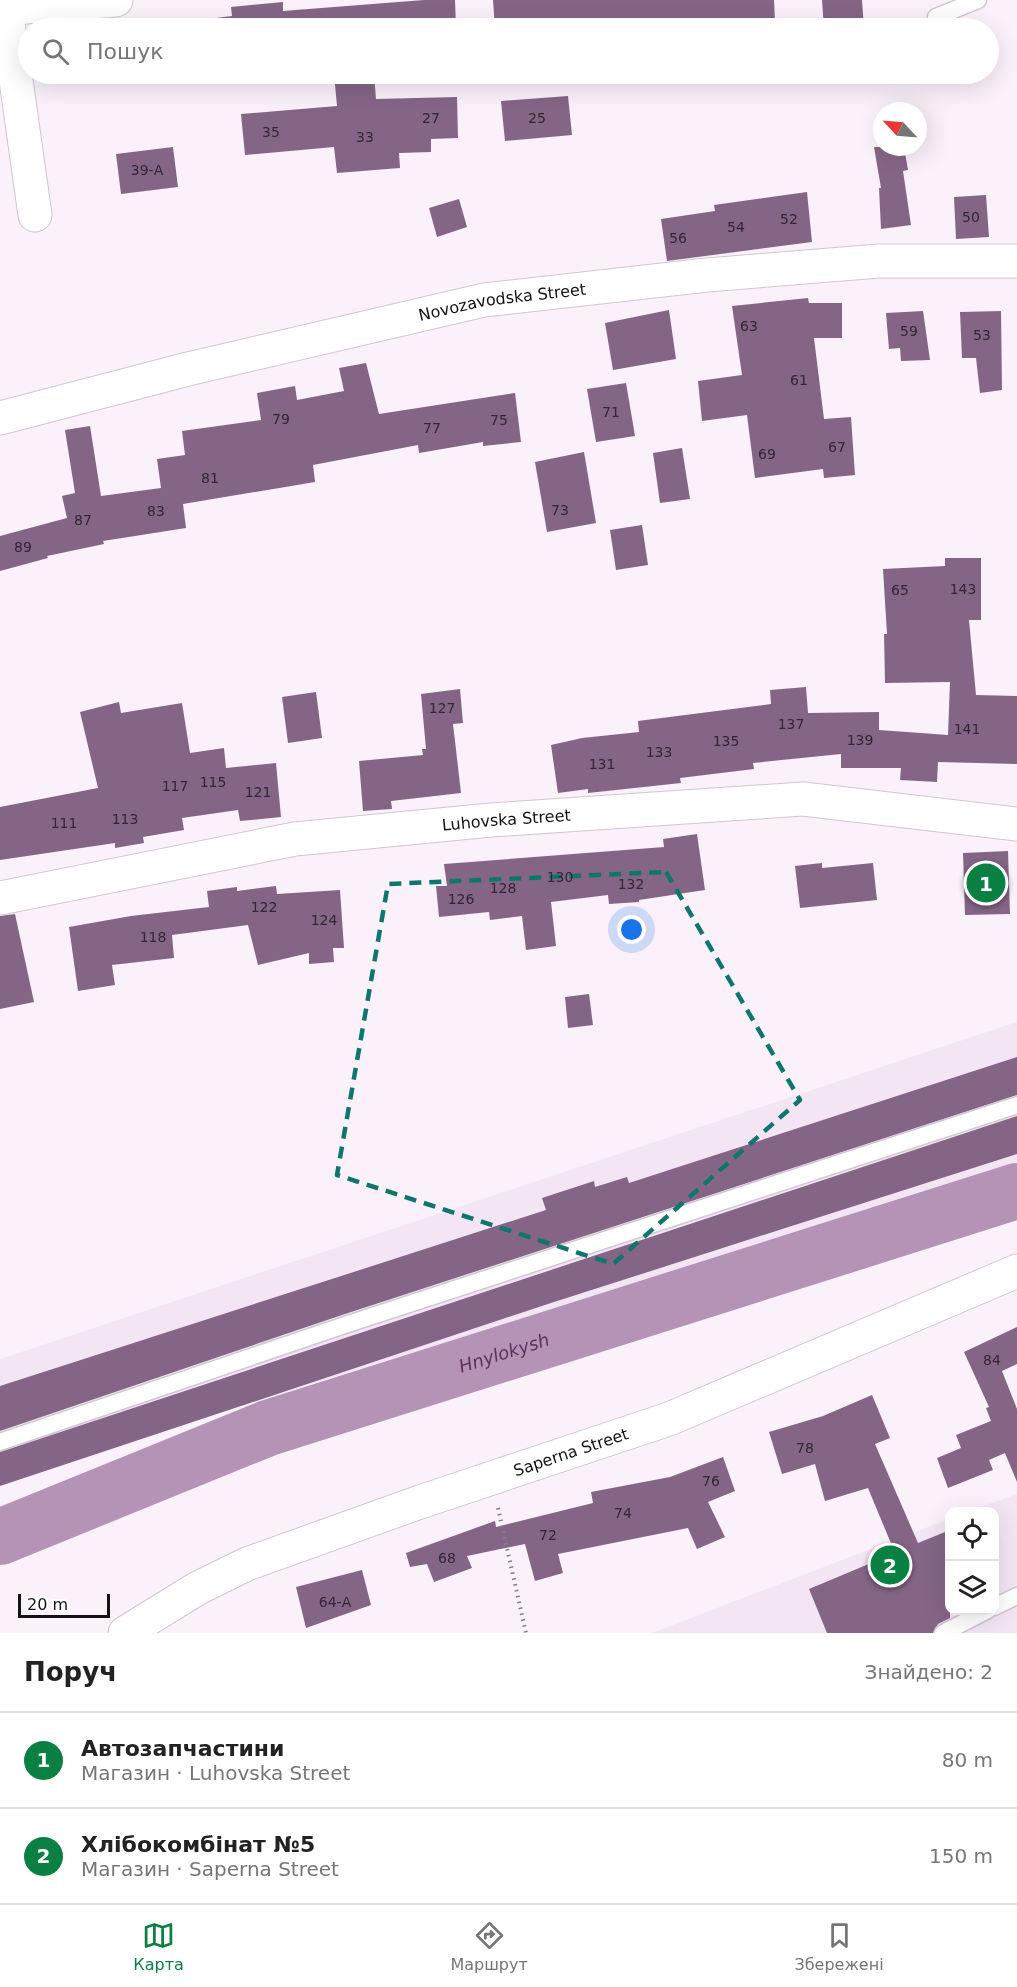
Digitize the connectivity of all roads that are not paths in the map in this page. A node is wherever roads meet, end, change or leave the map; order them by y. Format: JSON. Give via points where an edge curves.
{"nodes":[{"id":1,"x":116,"y":0,"type":"edge"},
{"id":2,"x":978,"y":0,"type":"edge"},
{"id":3,"x":3,"y":9,"type":"edge"},
{"id":4,"x":936,"y":17,"type":"dead end"},
{"id":5,"x":35,"y":215,"type":"dead end"},
{"id":6,"x":1017,"y":261,"type":"edge"},
{"id":7,"x":0,"y":418,"type":"edge"},
{"id":8,"x":1017,"y":824,"type":"edge"},
{"id":9,"x":0,"y":898,"type":"edge"},
{"id":10,"x":1017,"y":1105,"type":"edge"},
{"id":11,"x":1017,"y":1271,"type":"edge"},
{"id":12,"x":0,"y":1442,"type":"edge"},
{"id":13,"x":1017,"y":1596,"type":"edge"},
{"id":14,"x":999,"y":1605,"type":"edge"},
{"id":15,"x":980,"y":1615,"type":"edge"},
{"id":16,"x":126,"y":1633,"type":"edge"},
{"id":17,"x":943,"y":1633,"type":"edge"}],
"edges":[{"from":1,"to":3,"type":"street"},
{"from":2,"to":4,"type":"lane"},
{"from":3,"to":5,"type":"street"},
{"from":6,"to":7,"type":"street","name":"Novozavodska Street","via":[[879,261],[484,300],[188,369]]},
{"from":8,"to":9,"type":"street","name":"Luhovska Street","via":[[803,799],[491,820],[295,839]]},
{"from":10,"to":12,"type":"lane"},
{"from":11,"to":16,"type":"street","name":"Saperna Street","via":[[669,1419],[247,1564],[198,1588]]},
{"from":13,"to":14,"type":"lane"},
{"from":15,"to":17,"type":"lane"}]}
